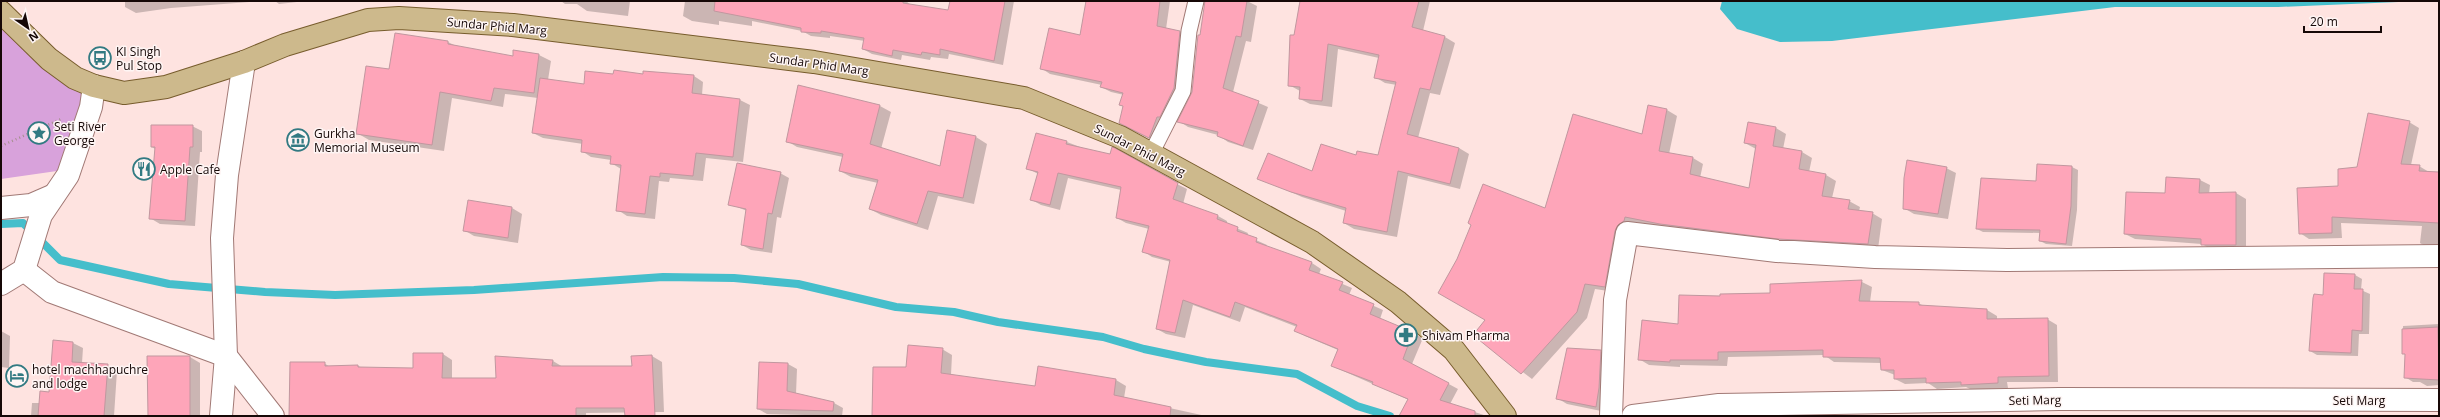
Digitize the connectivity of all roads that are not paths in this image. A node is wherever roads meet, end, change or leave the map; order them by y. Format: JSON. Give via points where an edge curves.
{"nodes":[{"id":1,"x":1196,"y":1,"type":"edge"},
{"id":2,"x":1,"y":12,"type":"edge"},
{"id":3,"x":244,"y":62,"type":"junction"},
{"id":4,"x":92,"y":97,"type":"junction"},
{"id":5,"x":1151,"y":154,"type":"junction"},
{"id":6,"x":54,"y":195,"type":"junction"},
{"id":7,"x":1,"y":208,"type":"edge"},
{"id":8,"x":2439,"y":256,"type":"edge"},
{"id":9,"x":25,"y":264,"type":"junction"},
{"id":10,"x":1,"y":284,"type":"edge"},
{"id":11,"x":226,"y":356,"type":"junction"},
{"id":12,"x":2439,"y":400,"type":"edge"},
{"id":13,"x":221,"y":416,"type":"edge"},
{"id":14,"x":273,"y":416,"type":"edge"},
{"id":15,"x":1505,"y":416,"type":"edge"},
{"id":16,"x":1611,"y":416,"type":"edge"},
{"id":17,"x":1633,"y":416,"type":"edge"}],
"edges":[{"from":1,"to":5,"type":"lane","via":[[1189,31],[1183,91]]},
{"from":2,"to":4,"type":"main road","name":"Sundar Phid Marg","via":[[49,59],[75,78]]},
{"from":3,"to":4,"type":"main road","name":"Sundar Phid Marg","via":[[166,87]]},
{"from":3,"to":5,"type":"main road","name":"Sundar Phid Marg","via":[[285,45],[368,20],[399,18],[513,25],[814,62],[1024,98],[1120,137]]},
{"from":3,"to":11,"type":"street","via":[[222,238]]},
{"from":4,"to":6,"type":"street","via":[[68,175]]},
{"from":5,"to":15,"type":"main road","name":"Sundar Phid Marg","via":[[1312,242],[1398,302],[1454,350]]},
{"from":6,"to":7,"type":"street","via":[[31,205]]},
{"from":6,"to":9,"type":"street","via":[[41,215]]},
{"from":8,"to":16,"type":"street","via":[[2007,260],[1875,257],[1777,251],[1627,233],[1615,300]]},
{"from":9,"to":10,"type":"street"},
{"from":9,"to":11,"type":"street","via":[[52,292]]},
{"from":11,"to":13,"type":"street"},
{"from":11,"to":14,"type":"street"},
{"from":12,"to":17,"type":"street","name":"Seti Marg","via":[[2059,399],[1719,405]]}]}
